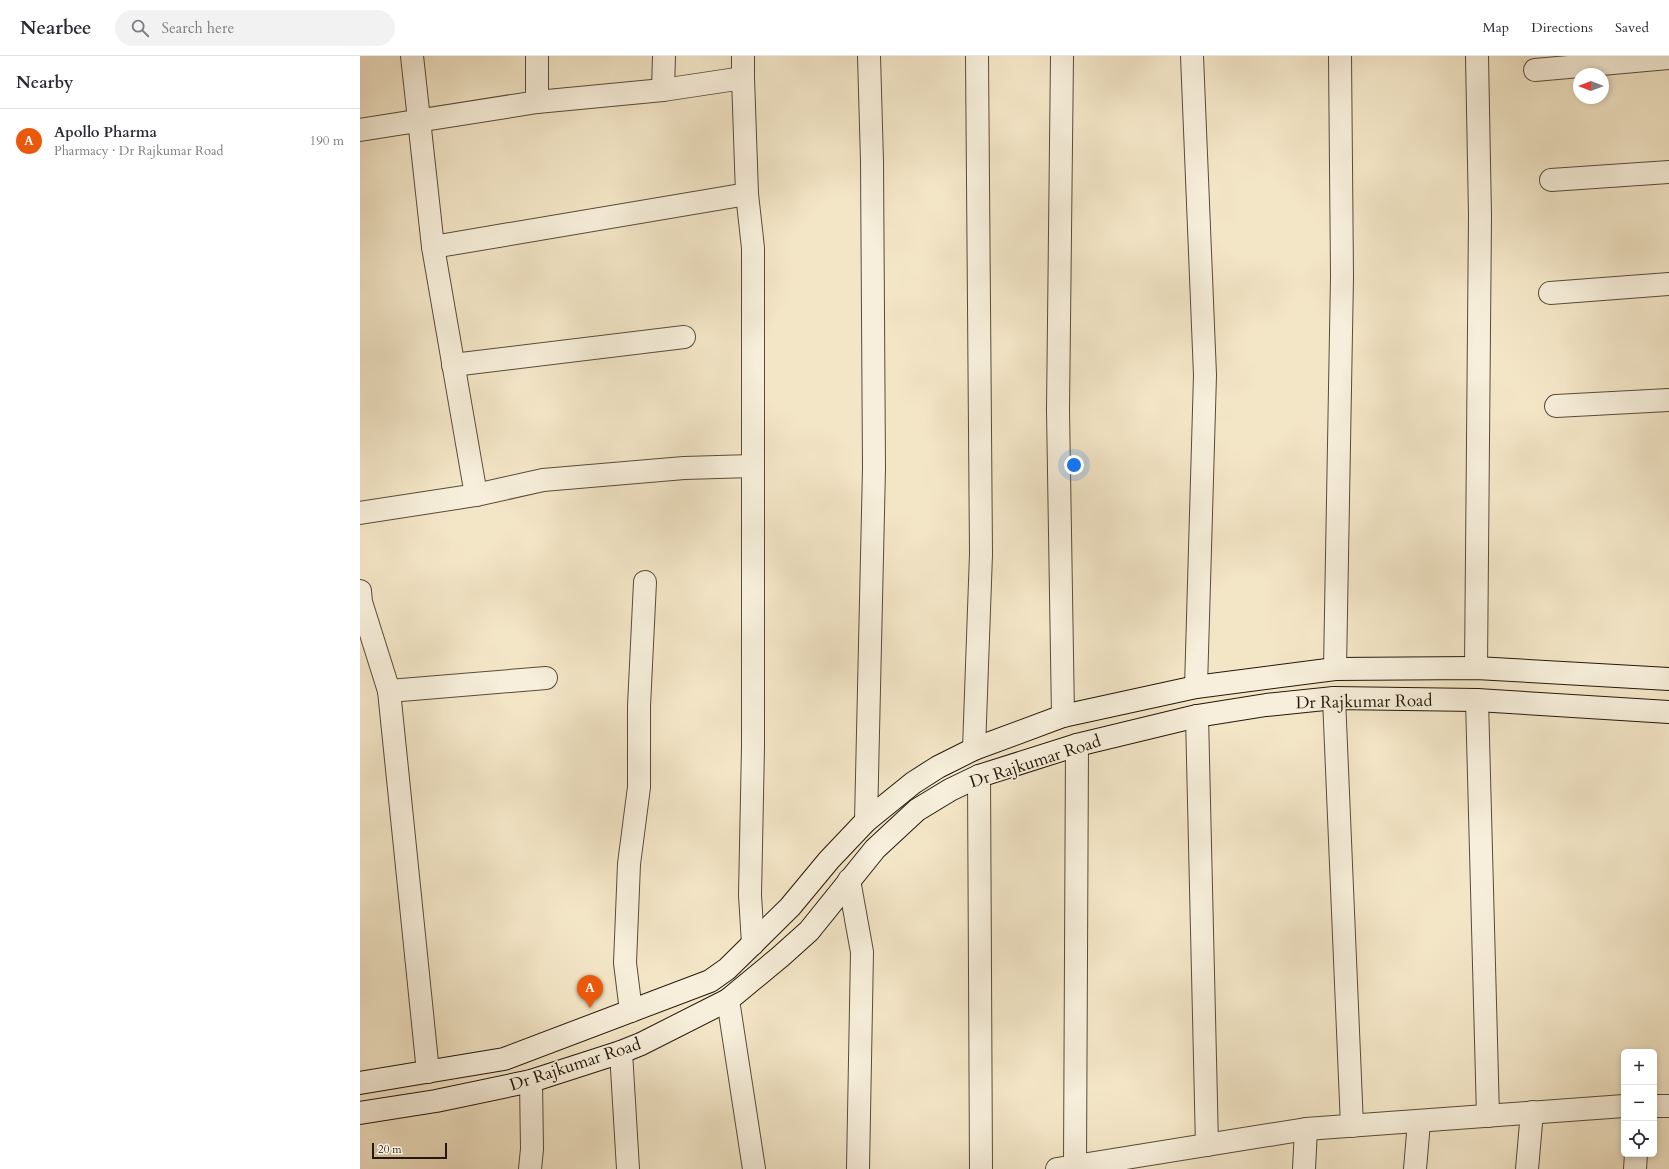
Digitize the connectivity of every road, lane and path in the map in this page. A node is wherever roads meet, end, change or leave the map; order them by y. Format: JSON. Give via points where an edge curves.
{"nodes":[{"id":1,"x":412,"y":56,"type":"edge"},
{"id":2,"x":537,"y":56,"type":"edge"},
{"id":3,"x":664,"y":56,"type":"edge"},
{"id":4,"x":743,"y":56,"type":"edge"},
{"id":5,"x":869,"y":56,"type":"edge"},
{"id":6,"x":977,"y":56,"type":"edge"},
{"id":7,"x":1062,"y":56,"type":"edge"},
{"id":8,"x":1192,"y":56,"type":"edge"},
{"id":9,"x":1340,"y":56,"type":"edge"},
{"id":10,"x":1476,"y":56,"type":"edge"},
{"id":11,"x":1669,"y":58,"type":"edge"},
{"id":12,"x":1535,"y":70,"type":"dead end"},
{"id":13,"x":743,"y":78,"type":"junction"},
{"id":14,"x":664,"y":90,"type":"junction"},
{"id":15,"x":537,"y":102,"type":"junction"},
{"id":16,"x":418,"y":121,"type":"junction"},
{"id":17,"x":360,"y":130,"type":"edge"},
{"id":18,"x":1669,"y":172,"type":"edge"},
{"id":19,"x":1551,"y":180,"type":"dead end"},
{"id":20,"x":747,"y":194,"type":"junction"},
{"id":21,"x":433,"y":247,"type":"junction"},
{"id":22,"x":1669,"y":284,"type":"edge"},
{"id":23,"x":1550,"y":293,"type":"dead end"},
{"id":24,"x":684,"y":337,"type":"dead end"},
{"id":25,"x":453,"y":365,"type":"junction"},
{"id":26,"x":1669,"y":400,"type":"edge"},
{"id":27,"x":1556,"y":406,"type":"dead end"},
{"id":28,"x":752,"y":466,"type":"junction"},
{"id":29,"x":476,"y":496,"type":"junction"},
{"id":30,"x":360,"y":513,"type":"edge"},
{"id":31,"x":645,"y":582,"type":"dead end"},
{"id":32,"x":360,"y":591,"type":"edge"},
{"id":33,"x":1476,"y":668,"type":"junction"},
{"id":34,"x":1335,"y":669,"type":"junction"},
{"id":35,"x":546,"y":678,"type":"dead end"},
{"id":36,"x":1669,"y":679,"type":"edge"},
{"id":37,"x":1196,"y":687,"type":"junction"},
{"id":38,"x":389,"y":691,"type":"junction"},
{"id":39,"x":1334,"y":698,"type":"junction"},
{"id":40,"x":1477,"y":700,"type":"junction"},
{"id":41,"x":1669,"y":712,"type":"edge"},
{"id":42,"x":1063,"y":716,"type":"junction"},
{"id":43,"x":1197,"y":716,"type":"junction"},
{"id":44,"x":1078,"y":745,"type":"junction"},
{"id":45,"x":974,"y":749,"type":"junction"},
{"id":46,"x":979,"y":776,"type":"junction"},
{"id":47,"x":866,"y":821,"type":"junction"},
{"id":48,"x":850,"y":880,"type":"junction"},
{"id":49,"x":752,"y":944,"type":"junction"},
{"id":50,"x":728,"y":1000,"type":"junction"},
{"id":51,"x":631,"y":1011,"type":"junction"},
{"id":52,"x":621,"y":1052,"type":"junction"},
{"id":53,"x":428,"y":1072,"type":"junction"},
{"id":54,"x":531,"y":1081,"type":"junction"},
{"id":55,"x":360,"y":1083,"type":"edge"},
{"id":56,"x":1621,"y":1106,"type":"edge"},
{"id":57,"x":1657,"y":1106,"type":"edge"},
{"id":58,"x":1669,"y":1106,"type":"edge"},
{"id":59,"x":1532,"y":1112,"type":"junction"},
{"id":60,"x":360,"y":1114,"type":"edge"},
{"id":61,"x":1488,"y":1116,"type":"junction"},
{"id":62,"x":1419,"y":1122,"type":"junction"},
{"id":63,"x":1352,"y":1126,"type":"junction"},
{"id":64,"x":1306,"y":1129,"type":"junction"},
{"id":65,"x":1207,"y":1145,"type":"junction"},
{"id":66,"x":1184,"y":1149,"type":"junction"},
{"id":67,"x":1636,"y":1157,"type":"edge"},
{"id":68,"x":1066,"y":1168,"type":"edge"},
{"id":69,"x":530,"y":1169,"type":"edge"},
{"id":70,"x":628,"y":1169,"type":"edge"},
{"id":71,"x":754,"y":1169,"type":"edge"},
{"id":72,"x":858,"y":1169,"type":"edge"},
{"id":73,"x":980,"y":1169,"type":"edge"},
{"id":74,"x":1173,"y":1169,"type":"edge"},
{"id":75,"x":1304,"y":1169,"type":"edge"},
{"id":76,"x":1415,"y":1169,"type":"edge"},
{"id":77,"x":1527,"y":1169,"type":"edge"},
{"id":78,"x":1636,"y":1169,"type":"edge"}],
"edges":[{"from":1,"to":16,"type":"street"},
{"from":2,"to":15,"type":"street"},
{"from":3,"to":14,"type":"street"},
{"from":4,"to":13,"type":"street"},
{"from":5,"to":47,"type":"street","via":[[874,468]]},
{"from":6,"to":45,"type":"street","via":[[980,554]]},
{"from":7,"to":42,"type":"street","via":[[1058,410]]},
{"from":8,"to":37,"type":"street","via":[[1205,375]]},
{"from":9,"to":34,"type":"street","via":[[1342,276]]},
{"from":10,"to":33,"type":"street","via":[[1480,215]]},
{"from":11,"to":12,"type":"street"},
{"from":13,"to":14,"type":"street"},
{"from":13,"to":20,"type":"street"},
{"from":14,"to":15,"type":"street"},
{"from":15,"to":16,"type":"street"},
{"from":16,"to":17,"type":"street"},
{"from":16,"to":21,"type":"street"},
{"from":18,"to":19,"type":"street"},
{"from":20,"to":21,"type":"street"},
{"from":20,"to":28,"type":"street","via":[[752,248]]},
{"from":21,"to":25,"type":"street"},
{"from":22,"to":23,"type":"street"},
{"from":24,"to":25,"type":"street"},
{"from":25,"to":29,"type":"street"},
{"from":26,"to":27,"type":"street"},
{"from":28,"to":29,"type":"street","via":[[684,468],[543,480]]},
{"from":28,"to":49,"type":"street"},
{"from":29,"to":30,"type":"street"},
{"from":31,"to":51,"type":"street","via":[[638,787],[629,864],[625,963]]},
{"from":32,"to":38,"type":"street","via":[[361,602]]},
{"from":33,"to":34,"type":"street","name":"Dr Rajkumar Road"},
{"from":33,"to":36,"type":"street","name":"Dr Rajkumar Road"},
{"from":34,"to":37,"type":"street","name":"Dr Rajkumar Road"},
{"from":35,"to":38,"type":"street"},
{"from":37,"to":42,"type":"street","name":"Dr Rajkumar Road"},
{"from":38,"to":53,"type":"street"},
{"from":39,"to":40,"type":"street","name":"Dr Rajkumar Road"},
{"from":39,"to":43,"type":"street","name":"Dr Rajkumar Road"},
{"from":39,"to":63,"type":"street"},
{"from":40,"to":41,"type":"street","name":"Dr Rajkumar Road"},
{"from":40,"to":61,"type":"street"},
{"from":42,"to":45,"type":"street","name":"Dr Rajkumar Road"},
{"from":43,"to":44,"type":"street","name":"Dr Rajkumar Road"},
{"from":43,"to":65,"type":"street"},
{"from":44,"to":46,"type":"street","name":"Dr Rajkumar Road"},
{"from":44,"to":68,"type":"street"},
{"from":45,"to":47,"type":"street","name":"Dr Rajkumar Road","via":[[913,783]]},
{"from":46,"to":48,"type":"street","name":"Dr Rajkumar Road","via":[[917,810],[875,849]]},
{"from":46,"to":73,"type":"street"},
{"from":47,"to":49,"type":"street","name":"Dr Rajkumar Road","via":[[790,907]]},
{"from":48,"to":50,"type":"street","name":"Dr Rajkumar Road","via":[[809,931]]},
{"from":48,"to":72,"type":"street","via":[[862,952]]},
{"from":49,"to":51,"type":"street","name":"Dr Rajkumar Road","via":[[727,969],[710,981]]},
{"from":50,"to":52,"type":"street","name":"Dr Rajkumar Road"},
{"from":50,"to":71,"type":"street"},
{"from":51,"to":53,"type":"street","name":"Dr Rajkumar Road","via":[[504,1059]]},
{"from":52,"to":54,"type":"street","name":"Dr Rajkumar Road"},
{"from":52,"to":70,"type":"street"},
{"from":53,"to":55,"type":"street","name":"Dr Rajkumar Road"},
{"from":54,"to":60,"type":"street","name":"Dr Rajkumar Road"},
{"from":54,"to":69,"type":"street"},
{"from":56,"to":59,"type":"street"},
{"from":57,"to":58,"type":"street"},
{"from":59,"to":61,"type":"street"},
{"from":59,"to":77,"type":"street"},
{"from":61,"to":62,"type":"street"},
{"from":62,"to":63,"type":"street"},
{"from":62,"to":76,"type":"street"},
{"from":63,"to":64,"type":"street"},
{"from":64,"to":65,"type":"street"},
{"from":64,"to":75,"type":"street"},
{"from":65,"to":66,"type":"street"},
{"from":66,"to":68,"type":"street"},
{"from":66,"to":74,"type":"street"},
{"from":67,"to":78,"type":"street"}]}
